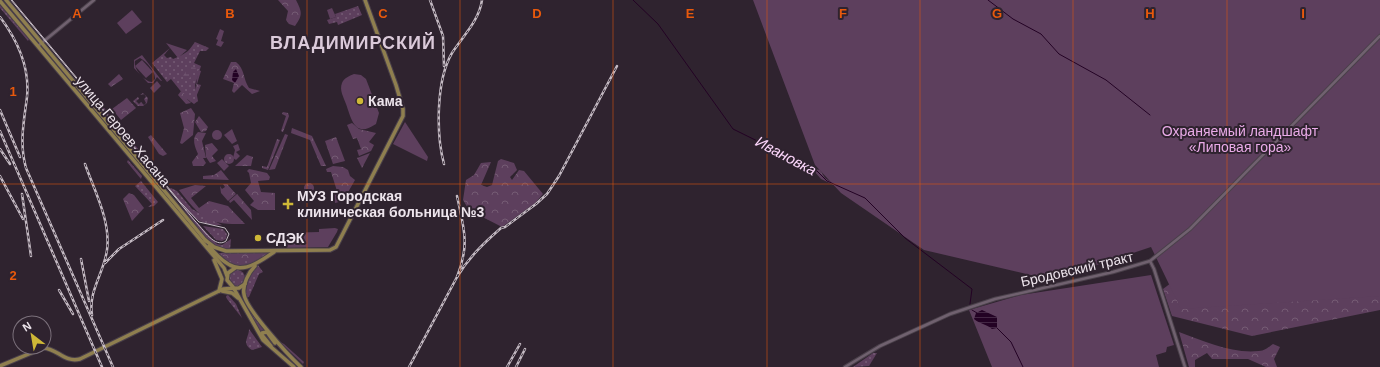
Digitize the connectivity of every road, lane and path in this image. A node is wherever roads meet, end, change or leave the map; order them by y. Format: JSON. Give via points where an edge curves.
{"nodes":[{"id":1,"x":6,"y":0,"type":"edge"},
{"id":2,"x":94,"y":0,"type":"edge"},
{"id":3,"x":365,"y":0,"type":"edge"},
{"id":4,"x":0,"y":1,"type":"edge"},
{"id":5,"x":1380,"y":36,"type":"edge"},
{"id":6,"x":42,"y":43,"type":"junction"},
{"id":7,"x":38,"y":46,"type":"junction"},
{"id":8,"x":205,"y":240,"type":"junction"},
{"id":9,"x":275,"y":251,"type":"junction"},
{"id":10,"x":213,"y":258,"type":"junction"},
{"id":11,"x":1150,"y":261,"type":"junction"},
{"id":12,"x":255,"y":265,"type":"junction"},
{"id":13,"x":236,"y":267,"type":"junction"},
{"id":14,"x":241,"y":268,"type":"junction"},
{"id":15,"x":227,"y":277,"type":"junction"},
{"id":16,"x":248,"y":279,"type":"junction"},
{"id":17,"x":245,"y":284,"type":"junction"},
{"id":18,"x":233,"y":287,"type":"junction"},
{"id":19,"x":219,"y":292,"type":"junction"},
{"id":20,"x":241,"y":301,"type":"junction"},
{"id":21,"x":281,"y":349,"type":"junction"},
{"id":22,"x":276,"y":353,"type":"junction"},
{"id":23,"x":0,"y":366,"type":"edge"},
{"id":24,"x":294,"y":367,"type":"edge"},
{"id":25,"x":301,"y":367,"type":"edge"},
{"id":26,"x":845,"y":367,"type":"edge"},
{"id":27,"x":1185,"y":367,"type":"edge"}],
"edges":[{"from":1,"to":6,"type":"main road","name":"улица Героев Хасана"},
{"from":2,"to":6,"type":"street"},
{"from":3,"to":9,"type":"main road","via":[[396,85],[403,116],[336,247],[330,250]]},
{"from":4,"to":7,"type":"main road","name":"улица Героев Хасана"},
{"from":5,"to":11,"type":"street","name":"Бродовский тракт","via":[[1190,229]]},
{"from":6,"to":7,"type":"street"},
{"from":6,"to":8,"type":"main road","name":"улица Героев Хасана"},
{"from":7,"to":10,"type":"main road","name":"улица Героев Хасана"},
{"from":8,"to":9,"type":"main road","via":[[219,250]]},
{"from":8,"to":13,"type":"main road","name":"улица Героев Хасана","via":[[222,261]]},
{"from":9,"to":12,"type":"main road"},
{"from":10,"to":15,"type":"main road","name":"улица Героев Хасана","via":[[224,268]]},
{"from":10,"to":19,"type":"main road","via":[[222,279]]},
{"from":11,"to":26,"type":"street","name":"Бродовский тракт","via":[[995,299],[950,314],[880,346]]},
{"from":11,"to":27,"type":"street"},
{"from":12,"to":14,"type":"main road"},
{"from":12,"to":16,"type":"main road"},
{"from":13,"to":14,"type":"main road"},
{"from":13,"to":15,"type":"main road"},
{"from":14,"to":16,"type":"main road","via":[[247,273]]},
{"from":15,"to":18,"type":"main road"},
{"from":15,"to":19,"type":"main road"},
{"from":16,"to":17,"type":"main road"},
{"from":17,"to":18,"type":"main road"},
{"from":17,"to":21,"type":"main road","via":[[245,299]]},
{"from":18,"to":19,"type":"main road"},
{"from":18,"to":20,"type":"main road"},
{"from":19,"to":20,"type":"main road","via":[[232,293]]},
{"from":19,"to":23,"type":"main road","via":[[80,359],[69,359],[43,348]]},
{"from":20,"to":22,"type":"main road","via":[[258,334]]},
{"from":21,"to":22,"type":"main road","via":[[267,332],[263,331],[262,335]]},
{"from":21,"to":25,"type":"main road"},
{"from":22,"to":24,"type":"main road"}]}
